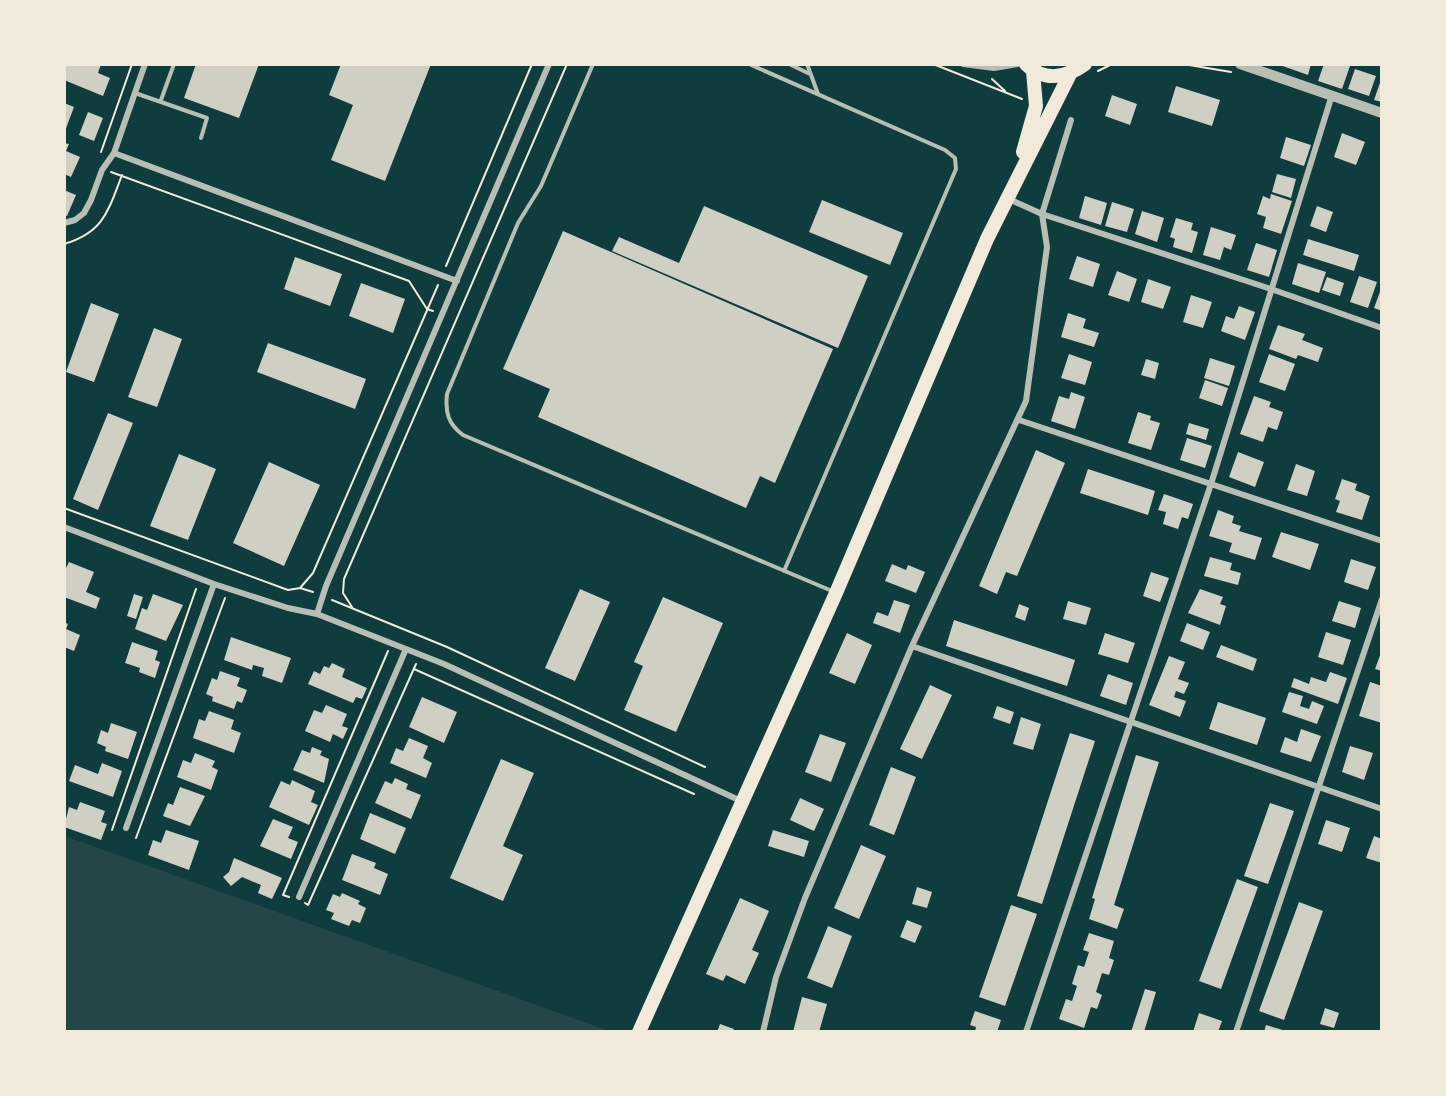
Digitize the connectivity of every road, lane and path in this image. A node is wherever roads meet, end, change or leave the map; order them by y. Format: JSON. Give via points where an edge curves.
{"nodes":[{"id":1,"x":132,"y":64,"type":"edge"},
{"id":2,"x":145,"y":64,"type":"edge"},
{"id":3,"x":174,"y":64,"type":"edge"},
{"id":4,"x":532,"y":64,"type":"edge"},
{"id":5,"x":549,"y":64,"type":"edge"},
{"id":6,"x":567,"y":64,"type":"edge"},
{"id":7,"x":593,"y":64,"type":"edge"},
{"id":8,"x":749,"y":64,"type":"edge"},
{"id":9,"x":789,"y":64,"type":"edge"},
{"id":10,"x":807,"y":64,"type":"edge"},
{"id":11,"x":933,"y":64,"type":"edge"},
{"id":12,"x":963,"y":64,"type":"edge"},
{"id":13,"x":1018,"y":64,"type":"edge"},
{"id":14,"x":1112,"y":64,"type":"edge"},
{"id":15,"x":1183,"y":64,"type":"edge"},
{"id":16,"x":1241,"y":65,"type":"edge"},
{"id":17,"x":1029,"y":68,"type":"edge"},
{"id":18,"x":1088,"y":70,"type":"edge"},
{"id":19,"x":810,"y":74,"type":"junction"},
{"id":20,"x":1070,"y":74,"type":"junction"},
{"id":21,"x":1003,"y":88,"type":"dead end"},
{"id":22,"x":135,"y":93,"type":"junction"},
{"id":23,"x":1007,"y":93,"type":"junction"},
{"id":24,"x":818,"y":95,"type":"junction"},
{"id":25,"x":1332,"y":95,"type":"junction"},
{"id":26,"x":1022,"y":99,"type":"dead end"},
{"id":27,"x":161,"y":101,"type":"junction"},
{"id":28,"x":1382,"y":112,"type":"edge"},
{"id":29,"x":1071,"y":120,"type":"dead end"},
{"id":30,"x":201,"y":138,"type":"dead end"},
{"id":31,"x":114,"y":153,"type":"junction"},
{"id":32,"x":102,"y":170,"type":"junction"},
{"id":33,"x":122,"y":175,"type":"junction"},
{"id":34,"x":1010,"y":195,"type":"junction"},
{"id":35,"x":1041,"y":214,"type":"junction"},
{"id":36,"x":64,"y":223,"type":"edge"},
{"id":37,"x":64,"y":244,"type":"edge"},
{"id":38,"x":442,"y":276,"type":"junction"},
{"id":39,"x":457,"y":282,"type":"junction"},
{"id":40,"x":1271,"y":289,"type":"junction"},
{"id":41,"x":427,"y":309,"type":"junction"},
{"id":42,"x":443,"y":314,"type":"junction"},
{"id":43,"x":455,"y":319,"type":"junction"},
{"id":44,"x":1382,"y":328,"type":"edge"},
{"id":45,"x":1019,"y":420,"type":"junction"},
{"id":46,"x":1211,"y":484,"type":"junction"},
{"id":47,"x":64,"y":527,"type":"edge"},
{"id":48,"x":1382,"y":541,"type":"edge"},
{"id":49,"x":784,"y":571,"type":"junction"},
{"id":50,"x":199,"y":578,"type":"junction"},
{"id":51,"x":214,"y":584,"type":"junction"},
{"id":52,"x":228,"y":588,"type":"junction"},
{"id":53,"x":300,"y":588,"type":"dead end"},
{"id":54,"x":836,"y":593,"type":"junction"},
{"id":55,"x":1382,"y":599,"type":"edge"},
{"id":56,"x":353,"y":608,"type":"dead end"},
{"id":57,"x":317,"y":614,"type":"junction"},
{"id":58,"x":399,"y":627,"type":"dead end"},
{"id":59,"x":392,"y":644,"type":"junction"},
{"id":60,"x":912,"y":646,"type":"junction"},
{"id":61,"x":406,"y":649,"type":"junction"},
{"id":62,"x":417,"y":663,"type":"dead end"},
{"id":63,"x":414,"y":669,"type":"junction"},
{"id":64,"x":1130,"y":723,"type":"junction"},
{"id":65,"x":1318,"y":789,"type":"junction"},
{"id":66,"x":694,"y":794,"type":"dead end"},
{"id":67,"x":742,"y":802,"type":"junction"},
{"id":68,"x":1382,"y":809,"type":"edge"},
{"id":69,"x":126,"y":828,"type":"dead end"},
{"id":70,"x":112,"y":830,"type":"dead end"},
{"id":71,"x":136,"y":838,"type":"dead end"},
{"id":72,"x":283,"y":895,"type":"dead end"},
{"id":73,"x":298,"y":897,"type":"dead end"},
{"id":74,"x":308,"y":905,"type":"dead end"},
{"id":75,"x":639,"y":1032,"type":"edge"},
{"id":76,"x":763,"y":1032,"type":"edge"},
{"id":77,"x":1026,"y":1032,"type":"edge"},
{"id":78,"x":1236,"y":1032,"type":"edge"}],
"edges":[{"from":1,"to":32,"type":"path","via":[[96,167]]},
{"from":2,"to":22,"type":"street"},
{"from":3,"to":27,"type":"lane"},
{"from":4,"to":38,"type":"path"},
{"from":5,"to":39,"type":"street"},
{"from":6,"to":43,"type":"path"},
{"from":7,"to":49,"type":"lane","via":[[541,186],[518,223],[451,383],[448,417],[463,435]]},
{"from":8,"to":24,"type":"lane"},
{"from":9,"to":19,"type":"lane"},
{"from":10,"to":19,"type":"lane"},
{"from":11,"to":23,"type":"path"},
{"from":12,"to":13,"type":"street","via":[[994,68]]},
{"from":14,"to":18,"type":"path"},
{"from":15,"to":16,"type":"path","via":[[1239,74]]},
{"from":16,"to":25,"type":"street"},
{"from":17,"to":20,"type":"main road","via":[[1050,77]]},
{"from":17,"to":34,"type":"main road","via":[[1036,86],[1036,110]]},
{"from":18,"to":20,"type":"main road"},
{"from":19,"to":24,"type":"lane"},
{"from":20,"to":34,"type":"main road"},
{"from":21,"to":23,"type":"path"},
{"from":22,"to":27,"type":"lane"},
{"from":22,"to":31,"type":"street"},
{"from":23,"to":26,"type":"path"},
{"from":24,"to":49,"type":"lane","via":[[945,150],[954,158],[956,169]]},
{"from":25,"to":28,"type":"street"},
{"from":25,"to":40,"type":"street"},
{"from":27,"to":30,"type":"lane","via":[[207,118]]},
{"from":29,"to":35,"type":"street"},
{"from":31,"to":32,"type":"street"},
{"from":31,"to":38,"type":"street"},
{"from":32,"to":33,"type":"path"},
{"from":32,"to":36,"type":"street","via":[[84,213]]},
{"from":33,"to":37,"type":"path","via":[[104,219],[88,235]]},
{"from":33,"to":41,"type":"path","via":[[409,280]]},
{"from":34,"to":35,"type":"street"},
{"from":34,"to":54,"type":"main road","via":[[987,239]]},
{"from":35,"to":40,"type":"street"},
{"from":35,"to":45,"type":"street","via":[[1047,247],[1031,379]]},
{"from":38,"to":39,"type":"street"},
{"from":38,"to":41,"type":"path"},
{"from":39,"to":42,"type":"street"},
{"from":40,"to":44,"type":"street"},
{"from":40,"to":46,"type":"street"},
{"from":41,"to":42,"type":"path"},
{"from":41,"to":53,"type":"path","via":[[313,573]]},
{"from":42,"to":43,"type":"path"},
{"from":42,"to":57,"type":"street"},
{"from":43,"to":56,"type":"path","via":[[344,579],[343,593]]},
{"from":45,"to":46,"type":"street"},
{"from":45,"to":60,"type":"street"},
{"from":46,"to":48,"type":"street"},
{"from":46,"to":64,"type":"street"},
{"from":47,"to":50,"type":"street"},
{"from":49,"to":54,"type":"lane"},
{"from":50,"to":51,"type":"street"},
{"from":50,"to":70,"type":"path"},
{"from":51,"to":52,"type":"street"},
{"from":51,"to":69,"type":"street"},
{"from":52,"to":57,"type":"street"},
{"from":52,"to":71,"type":"path"},
{"from":54,"to":67,"type":"main road"},
{"from":55,"to":65,"type":"street"},
{"from":57,"to":59,"type":"street"},
{"from":58,"to":59,"type":"path"},
{"from":59,"to":61,"type":"street"},
{"from":59,"to":72,"type":"path"},
{"from":60,"to":64,"type":"street"},
{"from":60,"to":76,"type":"street","via":[[792,931]]},
{"from":61,"to":67,"type":"street"},
{"from":61,"to":73,"type":"street"},
{"from":62,"to":63,"type":"path"},
{"from":63,"to":66,"type":"path"},
{"from":63,"to":74,"type":"path"},
{"from":64,"to":65,"type":"street"},
{"from":64,"to":77,"type":"street"},
{"from":65,"to":68,"type":"street"},
{"from":65,"to":78,"type":"street"},
{"from":67,"to":75,"type":"main road"}]}
